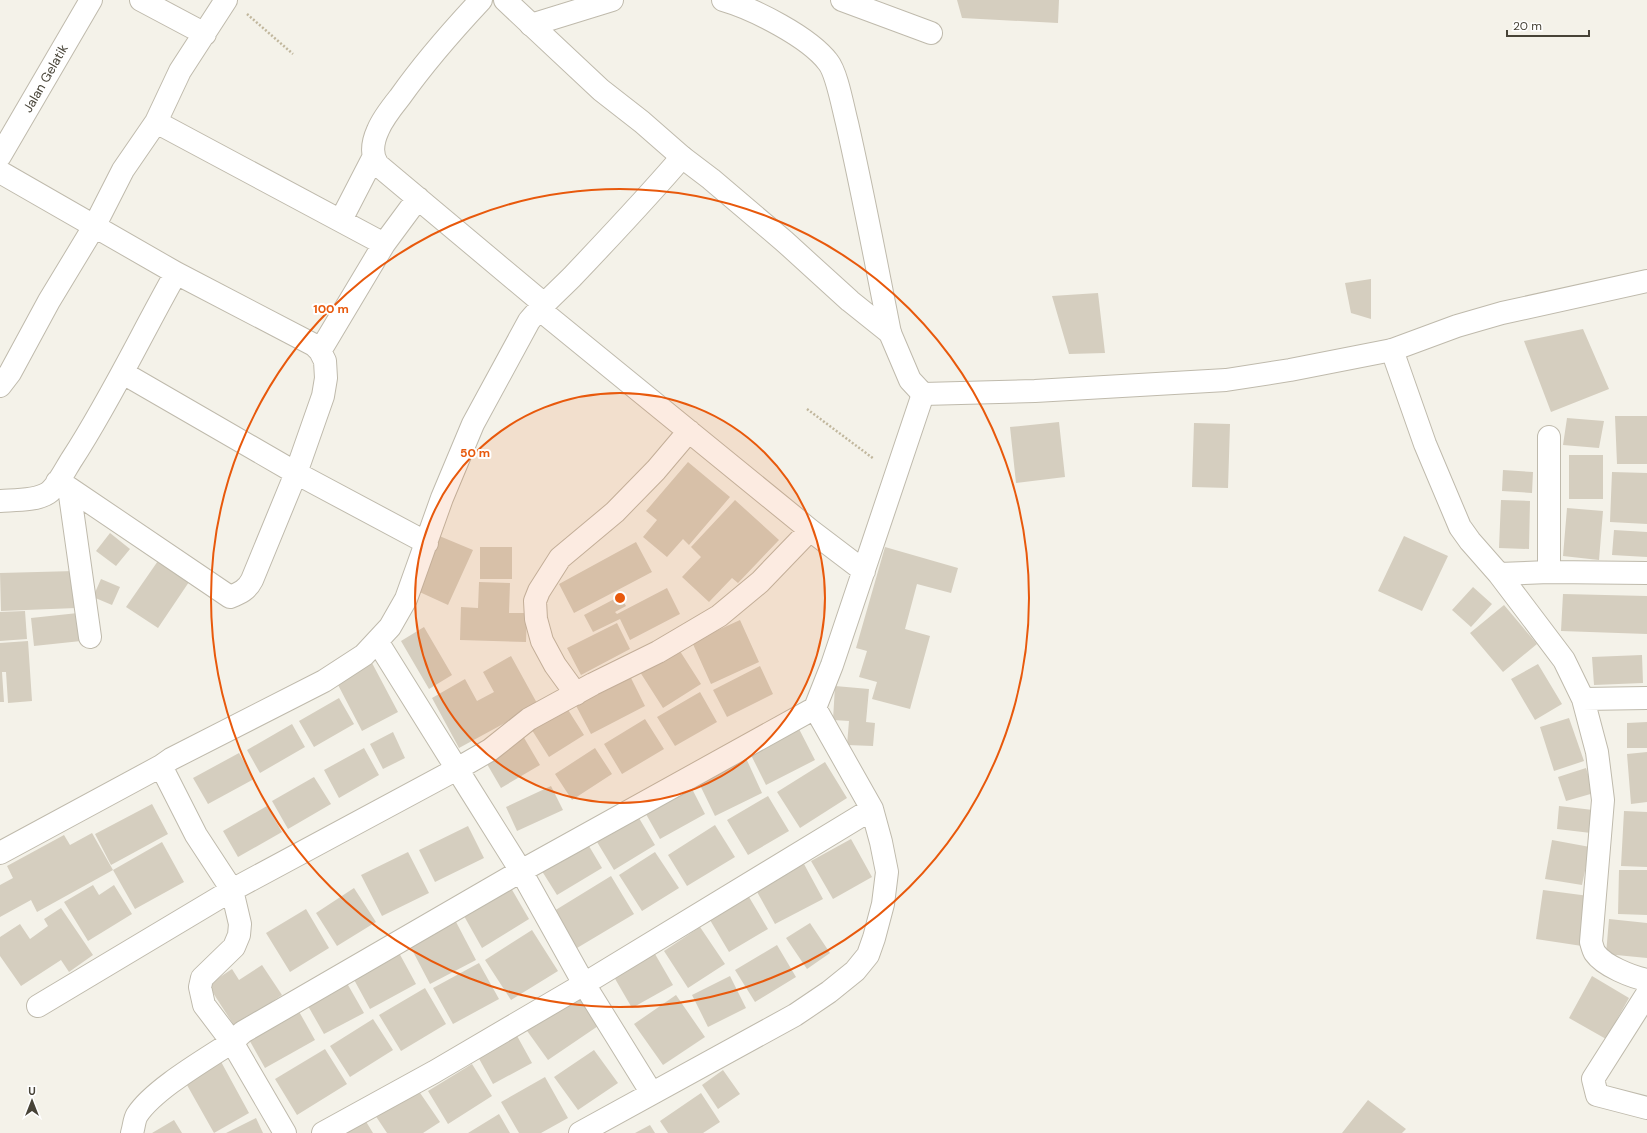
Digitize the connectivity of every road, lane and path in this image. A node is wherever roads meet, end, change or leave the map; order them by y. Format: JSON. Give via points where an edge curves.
{"nodes":[{"id":1,"x":91,"y":0,"type":"edge"},
{"id":2,"x":141,"y":0,"type":"edge"},
{"id":3,"x":481,"y":0,"type":"edge"},
{"id":4,"x":505,"y":0,"type":"edge"},
{"id":5,"x":612,"y":0,"type":"edge"},
{"id":6,"x":723,"y":0,"type":"edge"},
{"id":7,"x":842,"y":0,"type":"edge"},
{"id":8,"x":234,"y":5,"type":"edge"},
{"id":9,"x":531,"y":25,"type":"junction"},
{"id":10,"x":931,"y":32,"type":"dead end"},
{"id":11,"x":205,"y":34,"type":"junction"},
{"id":12,"x":293,"y":54,"type":"dead end"},
{"id":13,"x":156,"y":122,"type":"junction"},
{"id":14,"x":0,"y":156,"type":"edge"},
{"id":15,"x":682,"y":157,"type":"junction"},
{"id":16,"x":373,"y":158,"type":"junction"},
{"id":17,"x":0,"y":172,"type":"edge"},
{"id":18,"x":418,"y":198,"type":"junction"},
{"id":19,"x":341,"y":220,"type":"junction"},
{"id":20,"x":95,"y":225,"type":"junction"},
{"id":21,"x":384,"y":244,"type":"junction"},
{"id":22,"x":176,"y":273,"type":"junction"},
{"id":23,"x":1647,"y":281,"type":"edge"},
{"id":24,"x":542,"y":306,"type":"junction"},
{"id":25,"x":890,"y":333,"type":"junction"},
{"id":26,"x":1392,"y":350,"type":"junction"},
{"id":27,"x":320,"y":351,"type":"junction"},
{"id":28,"x":124,"y":372,"type":"junction"},
{"id":29,"x":0,"y":386,"type":"edge"},
{"id":30,"x":923,"y":394,"type":"junction"},
{"id":31,"x":807,"y":409,"type":"dead end"},
{"id":32,"x":689,"y":431,"type":"junction"},
{"id":33,"x":1549,"y":437,"type":"dead end"},
{"id":34,"x":296,"y":473,"type":"junction"},
{"id":35,"x":896,"y":475,"type":"junction"},
{"id":36,"x":63,"y":485,"type":"junction"},
{"id":37,"x":0,"y":501,"type":"edge"},
{"id":38,"x":810,"y":530,"type":"junction"},
{"id":39,"x":427,"y":543,"type":"junction"},
{"id":40,"x":864,"y":571,"type":"junction"},
{"id":41,"x":1549,"y":572,"type":"junction"},
{"id":42,"x":1647,"y":573,"type":"edge"},
{"id":43,"x":1499,"y":574,"type":"junction"},
{"id":44,"x":90,"y":637,"type":"dead end"},
{"id":45,"x":377,"y":641,"type":"junction"},
{"id":46,"x":576,"y":694,"type":"junction"},
{"id":47,"x":1647,"y":698,"type":"edge"},
{"id":48,"x":1583,"y":699,"type":"junction"},
{"id":49,"x":816,"y":708,"type":"junction"},
{"id":50,"x":161,"y":766,"type":"junction"},
{"id":51,"x":457,"y":769,"type":"junction"},
{"id":52,"x":872,"y":808,"type":"junction"},
{"id":53,"x":0,"y":853,"type":"edge"},
{"id":54,"x":521,"y":871,"type":"junction"},
{"id":55,"x":232,"y":890,"type":"junction"},
{"id":56,"x":1647,"y":980,"type":"edge"},
{"id":57,"x":584,"y":984,"type":"junction"},
{"id":58,"x":1647,"y":994,"type":"edge"},
{"id":59,"x":38,"y":1006,"type":"dead end"},
{"id":60,"x":232,"y":1042,"type":"junction"},
{"id":61,"x":651,"y":1092,"type":"junction"},
{"id":62,"x":1647,"y":1108,"type":"edge"},
{"id":63,"x":132,"y":1133,"type":"edge"},
{"id":64,"x":285,"y":1133,"type":"edge"},
{"id":65,"x":323,"y":1133,"type":"edge"},
{"id":66,"x":580,"y":1133,"type":"edge"}],
"edges":[{"from":1,"to":14,"type":"street","name":"Jalan Gelatik"},
{"from":2,"to":11,"type":"street"},
{"from":3,"to":16,"type":"street","via":[[389,111],[378,129]]},
{"from":4,"to":9,"type":"street"},
{"from":5,"to":9,"type":"street"},
{"from":6,"to":25,"type":"street","via":[[764,16],[818,51],[830,64],[850,135]]},
{"from":7,"to":10,"type":"street"},
{"from":8,"to":11,"type":"street"},
{"from":8,"to":12,"type":"path"},
{"from":9,"to":15,"type":"street","via":[[601,90]]},
{"from":11,"to":13,"type":"street","via":[[180,71]]},
{"from":13,"to":19,"type":"street"},
{"from":13,"to":20,"type":"street","via":[[124,170]]},
{"from":15,"to":24,"type":"street"},
{"from":15,"to":25,"type":"street","via":[[734,198],[850,302]]},
{"from":16,"to":18,"type":"street"},
{"from":16,"to":19,"type":"street"},
{"from":17,"to":20,"type":"street"},
{"from":18,"to":21,"type":"street"},
{"from":18,"to":24,"type":"street"},
{"from":19,"to":21,"type":"street"},
{"from":20,"to":22,"type":"street"},
{"from":20,"to":29,"type":"street","via":[[49,301],[10,373]]},
{"from":21,"to":27,"type":"street"},
{"from":22,"to":27,"type":"street","via":[[314,345]]},
{"from":22,"to":28,"type":"street"},
{"from":23,"to":26,"type":"street","via":[[1502,313],[1456,326]]},
{"from":24,"to":32,"type":"street"},
{"from":24,"to":39,"type":"street","via":[[529,321],[473,424],[442,498]]},
{"from":25,"to":30,"type":"street","via":[[910,380]]},
{"from":26,"to":30,"type":"street","via":[[1226,380],[1035,391]]},
{"from":26,"to":43,"type":"street","via":[[1425,444],[1460,527]]},
{"from":27,"to":34,"type":"street","via":[[325,361],[323,396]]},
{"from":28,"to":34,"type":"street"},
{"from":28,"to":36,"type":"street","via":[[85,439]]},
{"from":30,"to":35,"type":"street"},
{"from":31,"to":35,"type":"path"},
{"from":32,"to":38,"type":"street"},
{"from":32,"to":46,"type":"street","via":[[615,512],[560,558],[539,591],[535,601],[536,619],[542,642],[555,666]]},
{"from":33,"to":41,"type":"street"},
{"from":34,"to":36,"type":"street","via":[[252,580],[241,593],[230,597]]},
{"from":34,"to":39,"type":"street"},
{"from":35,"to":40,"type":"street"},
{"from":36,"to":37,"type":"street","via":[[30,499]]},
{"from":36,"to":44,"type":"street"},
{"from":38,"to":40,"type":"street"},
{"from":38,"to":46,"type":"street","via":[[760,582],[719,616],[658,652]]},
{"from":39,"to":45,"type":"street","via":[[406,599],[390,627]]},
{"from":40,"to":49,"type":"street"},
{"from":41,"to":42,"type":"street"},
{"from":41,"to":43,"type":"street"},
{"from":43,"to":48,"type":"street","via":[[1564,660]]},
{"from":45,"to":50,"type":"street","via":[[364,655],[324,681]]},
{"from":45,"to":51,"type":"street"},
{"from":46,"to":51,"type":"street","via":[[530,719],[490,750]]},
{"from":47,"to":48,"type":"street"},
{"from":48,"to":56,"type":"street","via":[[1597,752],[1603,800],[1591,942],[1595,953],[1606,963],[1634,977]]},
{"from":49,"to":52,"type":"street"},
{"from":49,"to":54,"type":"street"},
{"from":50,"to":53,"type":"street"},
{"from":50,"to":55,"type":"street","via":[[196,835]]},
{"from":51,"to":54,"type":"street"},
{"from":51,"to":55,"type":"street"},
{"from":52,"to":57,"type":"street"},
{"from":52,"to":61,"type":"street","via":[[887,872],[883,904],[874,938],[868,955],[856,971],[795,1014]]},
{"from":54,"to":57,"type":"street"},
{"from":54,"to":60,"type":"street","via":[[250,1028]]},
{"from":55,"to":59,"type":"street"},
{"from":55,"to":60,"type":"street","via":[[240,924],[239,935],[234,947],[202,978],[200,987],[204,1006]]},
{"from":57,"to":61,"type":"street"},
{"from":57,"to":65,"type":"street","via":[[434,1072]]},
{"from":58,"to":62,"type":"street","via":[[1593,1079],[1597,1095]]},
{"from":60,"to":63,"type":"street","via":[[147,1103],[136,1117]]},
{"from":60,"to":64,"type":"street"},
{"from":61,"to":66,"type":"street"}]}
